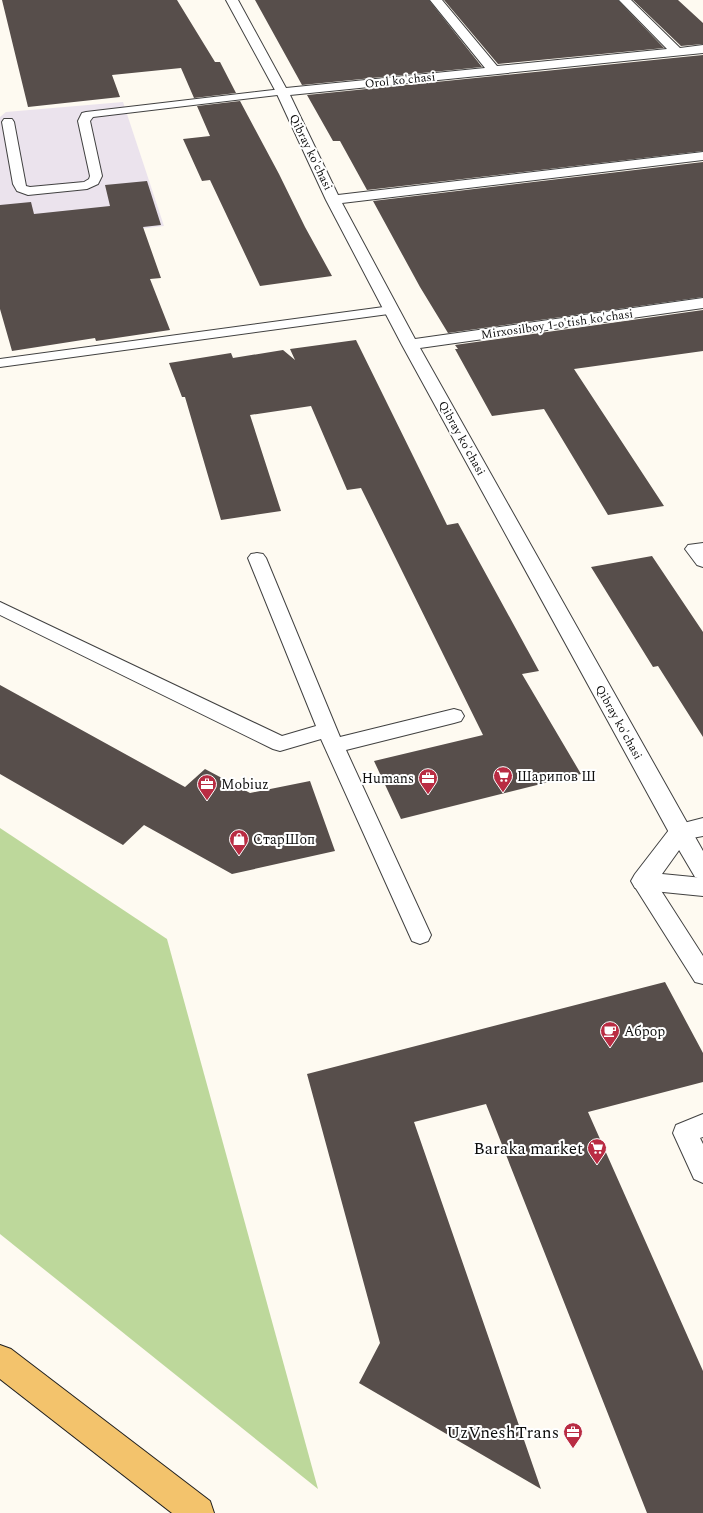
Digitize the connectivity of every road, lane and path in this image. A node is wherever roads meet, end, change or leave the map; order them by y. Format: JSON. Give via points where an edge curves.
{"nodes":[{"id":1,"x":232,"y":0,"type":"edge"},
{"id":2,"x":436,"y":0,"type":"edge"},
{"id":3,"x":625,"y":0,"type":"edge"},
{"id":4,"x":703,"y":49,"type":"edge"},
{"id":5,"x":677,"y":52,"type":"junction"},
{"id":6,"x":494,"y":71,"type":"junction"},
{"id":7,"x":282,"y":92,"type":"junction"},
{"id":8,"x":8,"y":122,"type":"dead end"},
{"id":9,"x":703,"y":156,"type":"edge"},
{"id":10,"x":334,"y":200,"type":"junction"},
{"id":11,"x":703,"y":303,"type":"edge"},
{"id":12,"x":392,"y":310,"type":"junction"},
{"id":13,"x":412,"y":349,"type":"junction"},
{"id":14,"x":0,"y":363,"type":"edge"},
{"id":15,"x":703,"y":548,"type":"edge"},
{"id":16,"x":257,"y":558,"type":"dead end"},
{"id":17,"x":703,"y":561,"type":"edge"},
{"id":18,"x":0,"y":608,"type":"edge"},
{"id":19,"x":454,"y":716,"type":"dead end"},
{"id":20,"x":330,"y":738,"type":"junction"},
{"id":21,"x":703,"y":827,"type":"edge"},
{"id":22,"x":680,"y":832,"type":"junction"},
{"id":23,"x":703,"y":871,"type":"edge"},
{"id":24,"x":643,"y":881,"type":"junction"},
{"id":25,"x":703,"y":887,"type":"edge"},
{"id":26,"x":420,"y":935,"type":"dead end"},
{"id":27,"x":703,"y":975,"type":"edge"},
{"id":28,"x":703,"y":1125,"type":"edge"},
{"id":29,"x":703,"y":1171,"type":"edge"},
{"id":30,"x":0,"y":1360,"type":"edge"},
{"id":31,"x":198,"y":1513,"type":"edge"}],
"edges":[{"from":1,"to":7,"type":"street","name":"Qibray ko'chasi"},
{"from":2,"to":6,"type":"street"},
{"from":3,"to":5,"type":"street"},
{"from":4,"to":5,"type":"street","name":"Orol ko'chasi"},
{"from":5,"to":6,"type":"street","name":"Orol ko'chasi"},
{"from":6,"to":7,"type":"street","name":"Orol ko'chasi"},
{"from":7,"to":8,"type":"lane","name":"Orol ko'chasi","via":[[96,112],[86,116],[84,118],[96,176],[88,185],[28,191],[21,188]]},
{"from":7,"to":10,"type":"street","name":"Qibray ko'chasi"},
{"from":9,"to":10,"type":"street"},
{"from":10,"to":12,"type":"street","name":"Qibray ko'chasi"},
{"from":11,"to":13,"type":"street","name":"Mirxosilboy 1-o'tish ko'chasi"},
{"from":12,"to":13,"type":"street","name":"Qibray ko'chasi"},
{"from":12,"to":14,"type":"lane"},
{"from":13,"to":22,"type":"street","name":"Qibray ko'chasi"},
{"from":15,"to":17,"type":"lane","via":[[694,549]]},
{"from":16,"to":20,"type":"lane"},
{"from":18,"to":20,"type":"lane","via":[[280,744]]},
{"from":19,"to":20,"type":"lane"},
{"from":20,"to":26,"type":"lane"},
{"from":21,"to":22,"type":"street"},
{"from":22,"to":23,"type":"street","name":"Qibray ko'chasi"},
{"from":22,"to":24,"type":"street"},
{"from":24,"to":25,"type":"street"},
{"from":24,"to":27,"type":"lane"},
{"from":28,"to":29,"type":"lane","via":[[685,1133]]},
{"from":30,"to":31,"type":"main road"}]}
